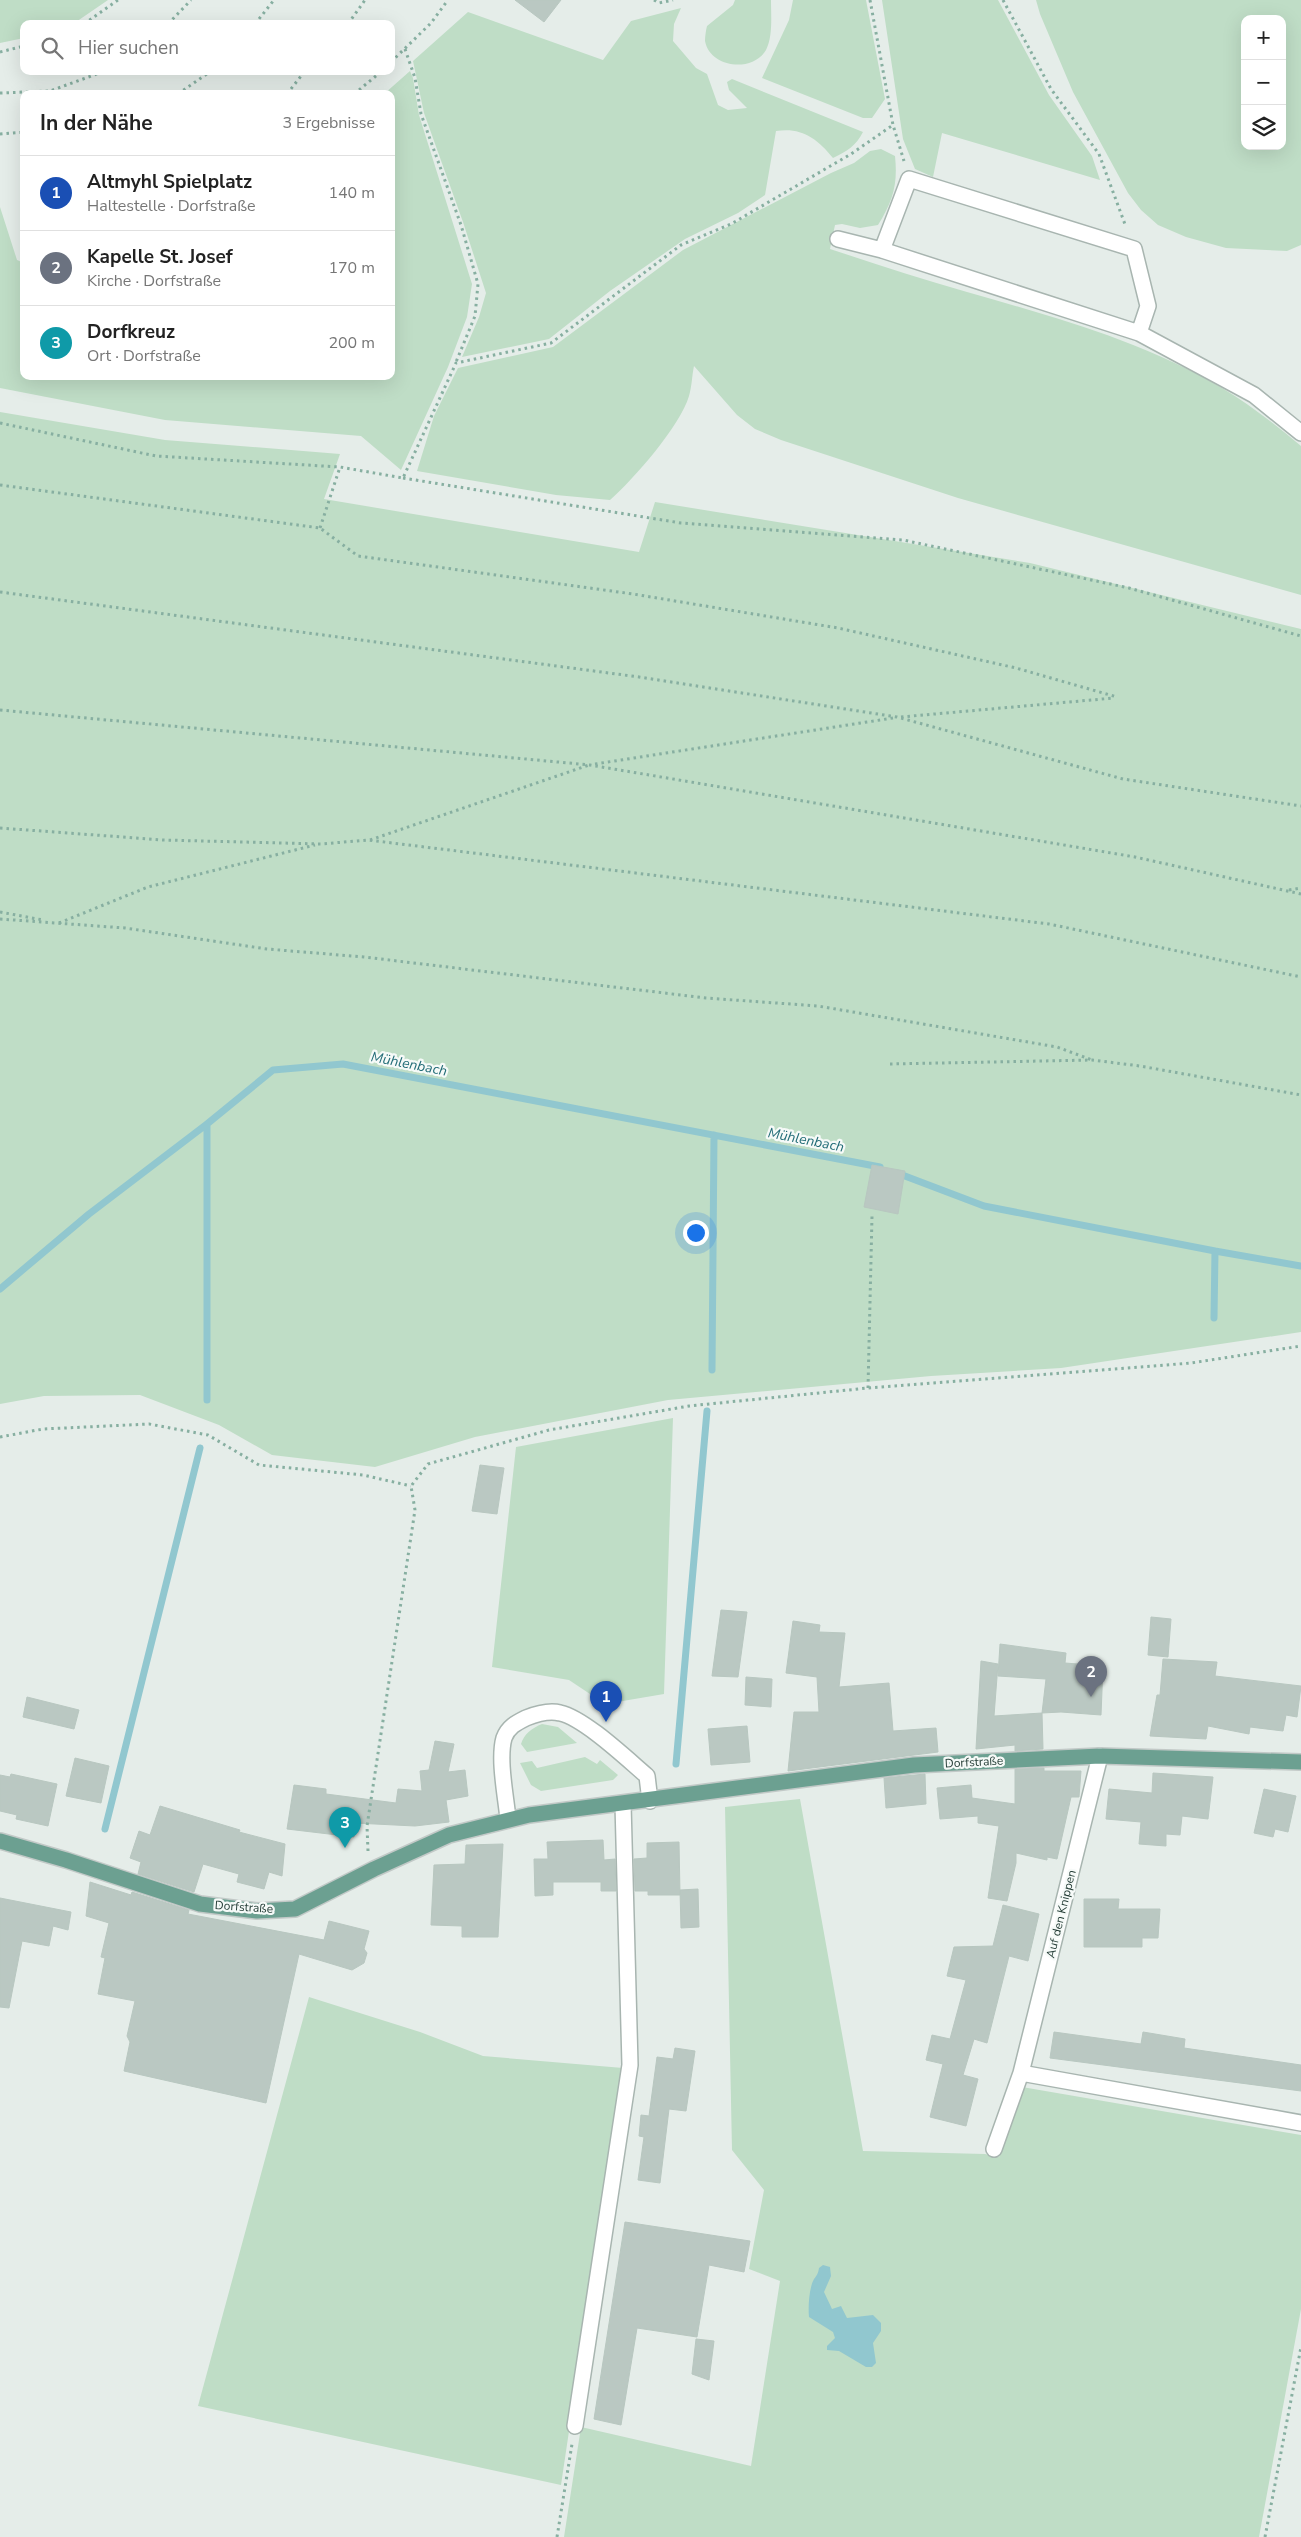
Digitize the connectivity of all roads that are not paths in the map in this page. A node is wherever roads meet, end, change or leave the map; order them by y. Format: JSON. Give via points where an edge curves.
{"nodes":[{"id":1,"x":838,"y":239,"type":"dead end"},
{"id":2,"x":882,"y":250,"type":"junction"},
{"id":3,"x":1139,"y":333,"type":"junction"},
{"id":4,"x":1301,"y":433,"type":"edge"},
{"id":5,"x":1100,"y":1756,"type":"junction"},
{"id":6,"x":1301,"y":1762,"type":"edge"},
{"id":7,"x":650,"y":1801,"type":"junction"},
{"id":8,"x":623,"y":1804,"type":"junction"},
{"id":9,"x":508,"y":1819,"type":"junction"},
{"id":10,"x":0,"y":1841,"type":"edge"},
{"id":11,"x":1021,"y":2073,"type":"junction"},
{"id":12,"x":1301,"y":2123,"type":"edge"},
{"id":13,"x":994,"y":2149,"type":"dead end"},
{"id":14,"x":575,"y":2426,"type":"road end"}],
"edges":[{"from":1,"to":2,"type":"street"},
{"from":2,"to":3,"type":"street"},
{"from":2,"to":3,"type":"street","via":[[909,179],[1134,249],[1148,306]]},
{"from":3,"to":4,"type":"street","via":[[1254,395]]},
{"from":5,"to":6,"type":"main road","name":"Dorfstraße"},
{"from":5,"to":7,"type":"main road","name":"Dorfstraße","via":[[914,1765]]},
{"from":5,"to":11,"type":"street","name":"Auf den Knippen"},
{"from":7,"to":8,"type":"main road","name":"Dorfstraße"},
{"from":7,"to":9,"type":"street","via":[[646,1776],[595,1734],[560,1713],[536,1714],[512,1724],[504,1738]]},
{"from":8,"to":9,"type":"main road","name":"Dorfstraße"},
{"from":8,"to":14,"type":"street","via":[[630,2065]]},
{"from":9,"to":10,"type":"main road","name":"Dorfstraße","via":[[449,1834],[296,1909],[257,1911],[200,1904]]},
{"from":11,"to":12,"type":"street"},
{"from":11,"to":13,"type":"street","name":"Auf den Knippen"}]}
